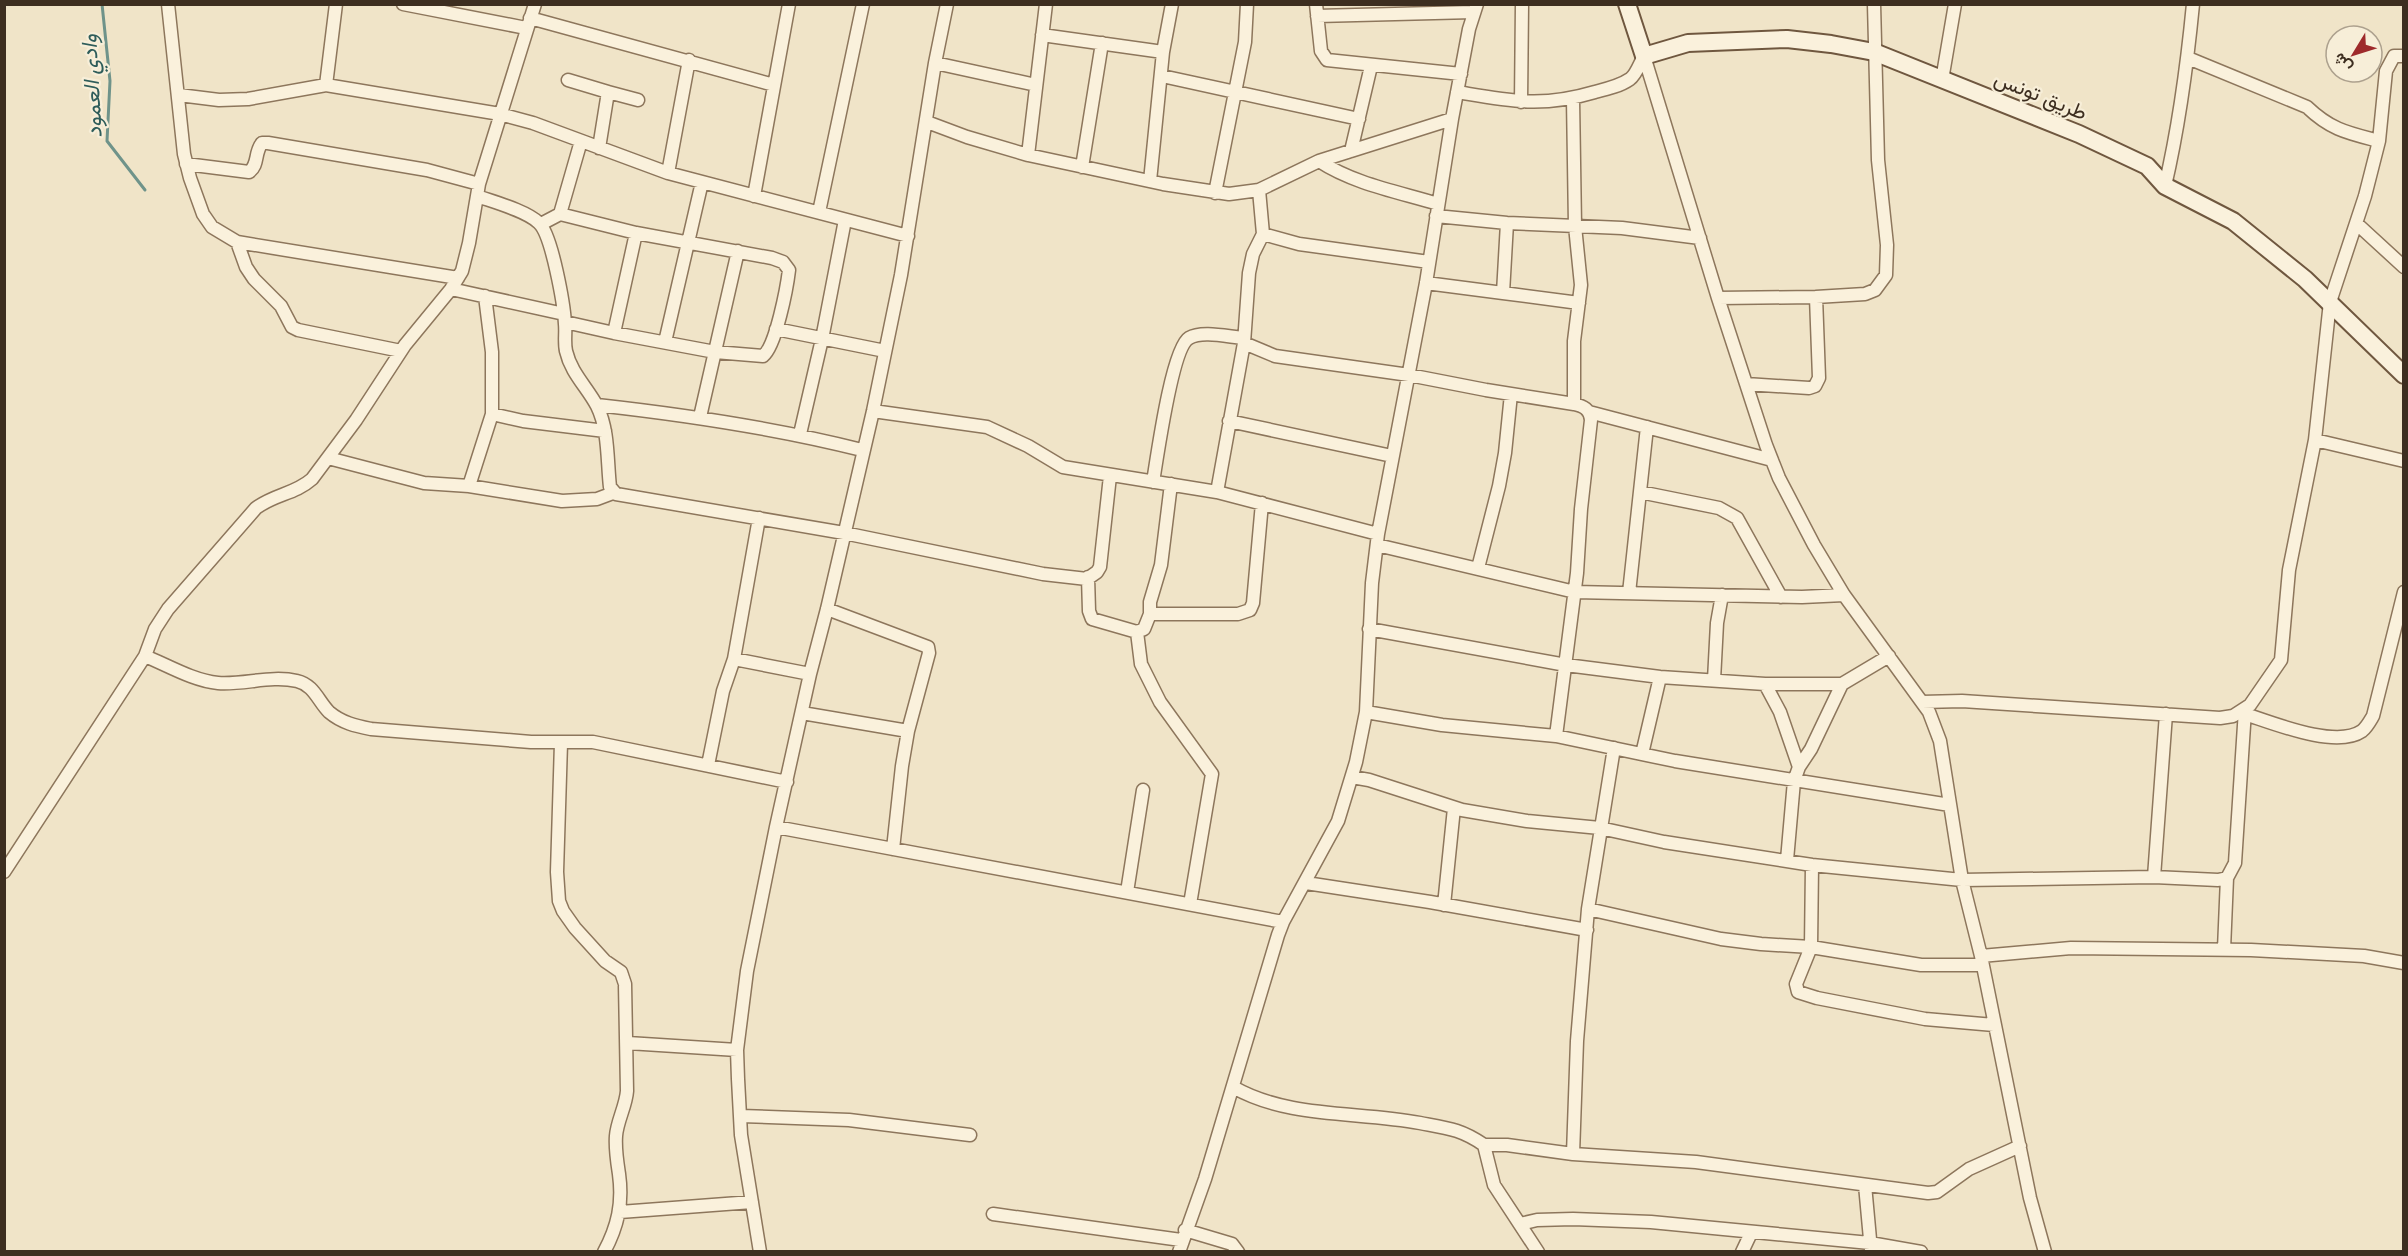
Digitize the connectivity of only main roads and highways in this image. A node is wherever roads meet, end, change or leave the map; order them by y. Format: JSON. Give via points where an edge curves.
{"nodes":[{"id":1,"x":1627,"y":4,"type":"edge"},
{"id":2,"x":2403,"y":375,"type":"edge"}],
"edges":[{"from":1,"to":2,"type":"main road","name":"طريق تونس","via":[[1644,56],[1688,43],[1787,39],[1874,52],[2079,134],[2147,166],[2165,186],[2233,221],[2305,279]]}]}
